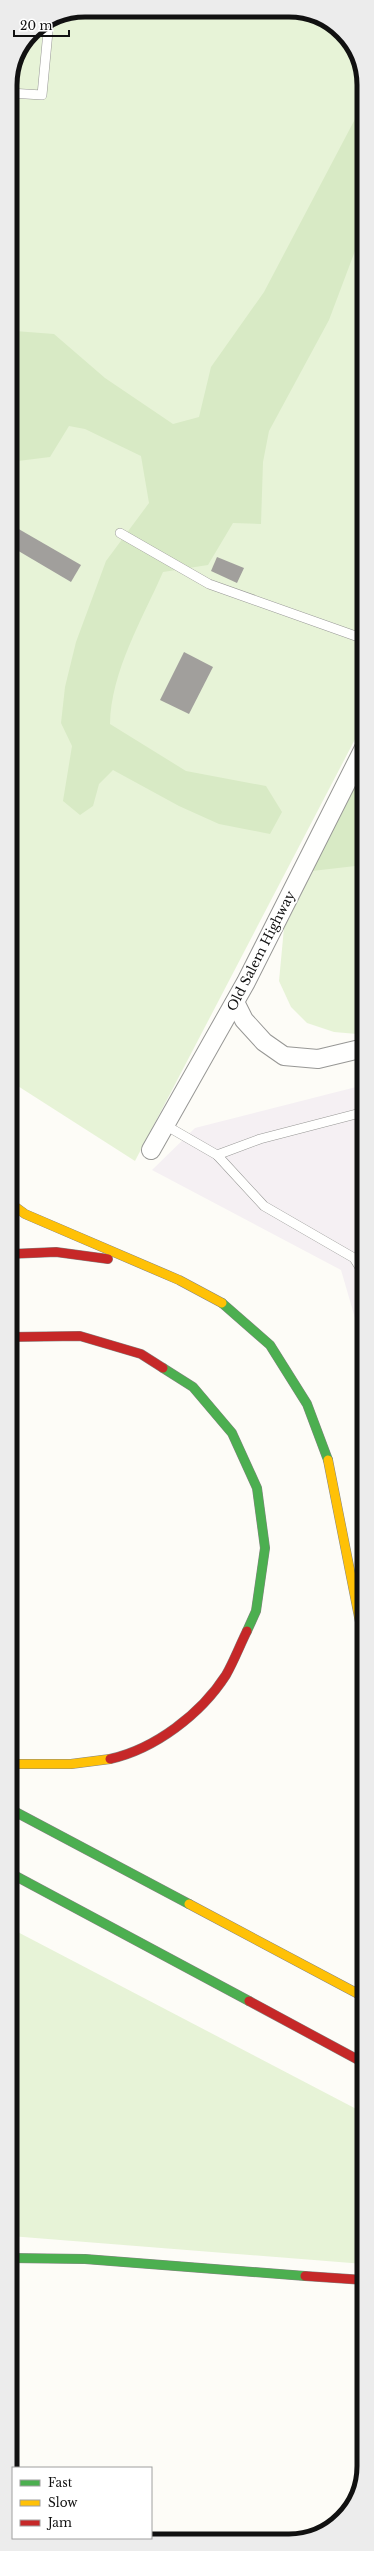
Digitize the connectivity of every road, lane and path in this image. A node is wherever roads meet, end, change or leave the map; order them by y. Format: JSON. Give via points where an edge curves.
{"nodes":[{"id":1,"x":47,"y":28,"type":"edge"},
{"id":2,"x":17,"y":93,"type":"edge"},
{"id":3,"x":120,"y":533,"type":"dead end"},
{"id":4,"x":357,"y":637,"type":"edge"},
{"id":5,"x":357,"y":762,"type":"edge"},
{"id":6,"x":235,"y":1002,"type":"junction"},
{"id":7,"x":357,"y":1050,"type":"edge"},
{"id":8,"x":357,"y":1114,"type":"edge"},
{"id":9,"x":165,"y":1125,"type":"junction"},
{"id":10,"x":151,"y":1150,"type":"dead end"},
{"id":11,"x":217,"y":1155,"type":"junction"},
{"id":12,"x":17,"y":1208,"type":"edge"},
{"id":13,"x":17,"y":1254,"type":"edge"},
{"id":14,"x":131,"y":1261,"type":"junction"},
{"id":15,"x":357,"y":1263,"type":"edge"},
{"id":16,"x":17,"y":1336,"type":"edge"},
{"id":17,"x":357,"y":1606,"type":"edge"},
{"id":18,"x":17,"y":1764,"type":"edge"},
{"id":19,"x":17,"y":1813,"type":"edge"},
{"id":20,"x":17,"y":1877,"type":"edge"},
{"id":21,"x":357,"y":1993,"type":"edge"},
{"id":22,"x":357,"y":2059,"type":"edge"},
{"id":23,"x":17,"y":2258,"type":"edge"},
{"id":24,"x":357,"y":2279,"type":"edge"}],
"edges":[{"from":1,"to":2,"type":"lane","via":[[42,94]]},
{"from":3,"to":4,"type":"lane","via":[[209,584]]},
{"from":5,"to":6,"type":"street","name":"Old Salem Highway"},
{"from":6,"to":7,"type":"street","via":[[244,1020],[264,1042],[284,1056],[318,1059]]},
{"from":6,"to":9,"type":"street","name":"Old Salem Highway"},
{"from":8,"to":11,"type":"lane","via":[[260,1138]]},
{"from":9,"to":10,"type":"street","name":"Old Salem Highway"},
{"from":9,"to":11,"type":"lane"},
{"from":11,"to":15,"type":"lane","via":[[264,1206],[354,1258]]},
{"from":12,"to":14,"type":"highway"},
{"from":13,"to":14,"type":"highway","via":[[56,1252]]},
{"from":14,"to":17,"type":"highway","via":[[179,1280],[226,1305],[270,1345],[307,1404],[329,1461]]},
{"from":16,"to":18,"type":"highway","via":[[44,1334],[81,1336],[114,1343],[150,1358],[184,1378],[210,1402],[230,1428],[248,1462],[259,1496],[264,1527],[265,1560],[260,1596],[247,1636],[219,1685],[202,1706],[182,1724],[131,1753],[75,1766]]},
{"from":19,"to":21,"type":"highway"},
{"from":20,"to":22,"type":"highway"},
{"from":23,"to":24,"type":"highway","via":[[85,2259]]}]}
